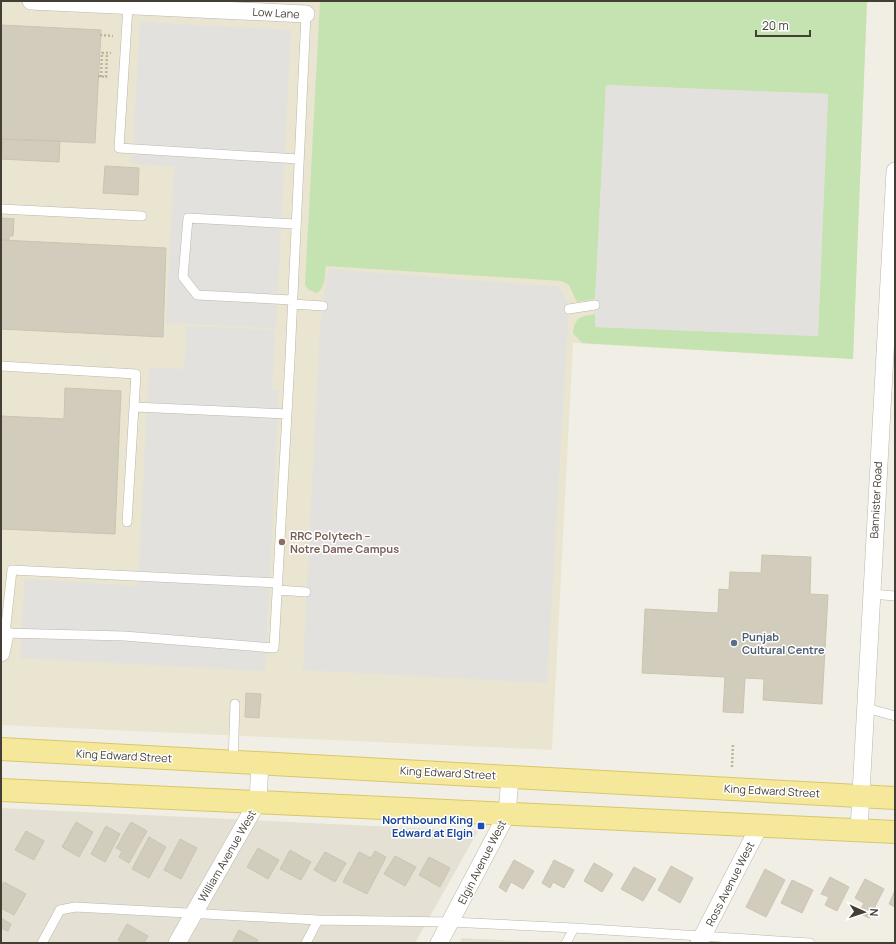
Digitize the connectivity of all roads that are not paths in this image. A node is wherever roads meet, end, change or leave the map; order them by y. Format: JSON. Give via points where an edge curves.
{"nodes":[{"id":1,"x":31,"y":1,"type":"edge"},
{"id":2,"x":128,"y":6,"type":"junction"},
{"id":3,"x":306,"y":14,"type":"joint"},
{"id":4,"x":298,"y":159,"type":"junction"},
{"id":5,"x":895,"y":171,"type":"edge"},
{"id":6,"x":1,"y":209,"type":"edge"},
{"id":7,"x":894,"y":210,"type":"edge"},
{"id":8,"x":142,"y":216,"type":"dead end"},
{"id":9,"x":295,"y":224,"type":"junction"},
{"id":10,"x":292,"y":302,"type":"junction"},
{"id":11,"x":595,"y":305,"type":"dead end"},
{"id":12,"x":323,"y":306,"type":"dead end"},
{"id":13,"x":569,"y":309,"type":"dead end"},
{"id":14,"x":890,"y":341,"type":"edge"},
{"id":15,"x":1,"y":366,"type":"edge"},
{"id":16,"x":135,"y":407,"type":"junction"},
{"id":17,"x":287,"y":414,"type":"junction"},
{"id":18,"x":127,"y":522,"type":"dead end"},
{"id":19,"x":278,"y":586,"type":"junction"},
{"id":20,"x":306,"y":592,"type":"dead end"},
{"id":21,"x":871,"y":594,"type":"junction"},
{"id":22,"x":895,"y":596,"type":"edge"},
{"id":23,"x":3,"y":634,"type":"edge"},
{"id":24,"x":1,"y":653,"type":"edge"},
{"id":25,"x":235,"y":704,"type":"dead end"},
{"id":26,"x":866,"y":708,"type":"junction"},
{"id":27,"x":895,"y":716,"type":"edge"},
{"id":28,"x":1,"y":749,"type":"edge"},
{"id":29,"x":233,"y":762,"type":"junction"},
{"id":30,"x":260,"y":764,"type":"junction"},
{"id":31,"x":510,"y":777,"type":"junction"},
{"id":32,"x":1,"y":790,"type":"edge"},
{"id":33,"x":861,"y":796,"type":"junction"},
{"id":34,"x":895,"y":798,"type":"edge"},
{"id":35,"x":258,"y":801,"type":"junction"},
{"id":36,"x":507,"y":814,"type":"junction"},
{"id":37,"x":760,"y":825,"type":"junction"},
{"id":38,"x":859,"y":830,"type":"junction"},
{"id":39,"x":895,"y":832,"type":"edge"},
{"id":40,"x":194,"y":913,"type":"junction"},
{"id":41,"x":318,"y":920,"type":"junction"},
{"id":42,"x":451,"y":922,"type":"junction"},
{"id":43,"x":574,"y":928,"type":"junction"},
{"id":44,"x":701,"y":939,"type":"edge"},
{"id":45,"x":42,"y":943,"type":"edge"},
{"id":46,"x":177,"y":943,"type":"edge"},
{"id":47,"x":306,"y":943,"type":"edge"},
{"id":48,"x":439,"y":943,"type":"edge"},
{"id":49,"x":566,"y":943,"type":"edge"},
{"id":50,"x":810,"y":943,"type":"edge"}],
"edges":[{"from":1,"to":2,"type":"street","name":"Low Lane"},
{"from":2,"to":3,"type":"street","name":"Low Lane"},
{"from":2,"to":4,"type":"lane","via":[[119,148]]},
{"from":3,"to":4,"type":"lane"},
{"from":4,"to":9,"type":"lane"},
{"from":5,"to":7,"type":"street","name":"Bannister Road"},
{"from":6,"to":8,"type":"lane"},
{"from":7,"to":14,"type":"street","name":"Bannister Road"},
{"from":9,"to":10,"type":"lane"},
{"from":9,"to":10,"type":"lane","via":[[188,218],[183,277],[197,295]]},
{"from":10,"to":12,"type":"lane"},
{"from":10,"to":17,"type":"lane"},
{"from":11,"to":13,"type":"lane"},
{"from":14,"to":21,"type":"street","name":"Bannister Road"},
{"from":15,"to":16,"type":"lane","via":[[136,374]]},
{"from":16,"to":17,"type":"lane"},
{"from":16,"to":18,"type":"lane"},
{"from":17,"to":19,"type":"lane"},
{"from":19,"to":20,"type":"lane"},
{"from":19,"to":23,"type":"lane","via":[[12,570]]},
{"from":19,"to":23,"type":"lane","via":[[274,648],[124,636]]},
{"from":21,"to":22,"type":"lane"},
{"from":21,"to":26,"type":"street","name":"Bannister Road"},
{"from":23,"to":24,"type":"street"},
{"from":25,"to":29,"type":"lane"},
{"from":26,"to":27,"type":"lane"},
{"from":26,"to":33,"type":"street","name":"Bannister Road"},
{"from":28,"to":29,"type":"main road","name":"King Edward Street"},
{"from":29,"to":30,"type":"main road","name":"King Edward Street"},
{"from":30,"to":31,"type":"main road","name":"King Edward Street"},
{"from":30,"to":35,"type":"street","name":"William Avenue West"},
{"from":31,"to":33,"type":"main road","name":"King Edward Street"},
{"from":31,"to":36,"type":"street","name":"Elgin Avenue West"},
{"from":32,"to":35,"type":"main road"},
{"from":33,"to":34,"type":"main road","name":"King Edward Street"},
{"from":33,"to":38,"type":"street","name":"Bannister Road"},
{"from":35,"to":36,"type":"main road"},
{"from":35,"to":40,"type":"street","name":"William Avenue West"},
{"from":36,"to":37,"type":"main road"},
{"from":36,"to":42,"type":"street","name":"Elgin Avenue West"},
{"from":37,"to":38,"type":"main road"},
{"from":37,"to":44,"type":"street","name":"Ross Avenue West"},
{"from":38,"to":39,"type":"main road"},
{"from":40,"to":41,"type":"lane"},
{"from":40,"to":45,"type":"lane","via":[[75,907],[60,910]]},
{"from":40,"to":46,"type":"street","name":"William Avenue West"},
{"from":41,"to":42,"type":"lane"},
{"from":41,"to":47,"type":"lane"},
{"from":42,"to":43,"type":"lane"},
{"from":42,"to":48,"type":"street","name":"Elgin Avenue West"},
{"from":43,"to":44,"type":"lane"},
{"from":43,"to":49,"type":"lane"},
{"from":44,"to":50,"type":"lane"}]}
